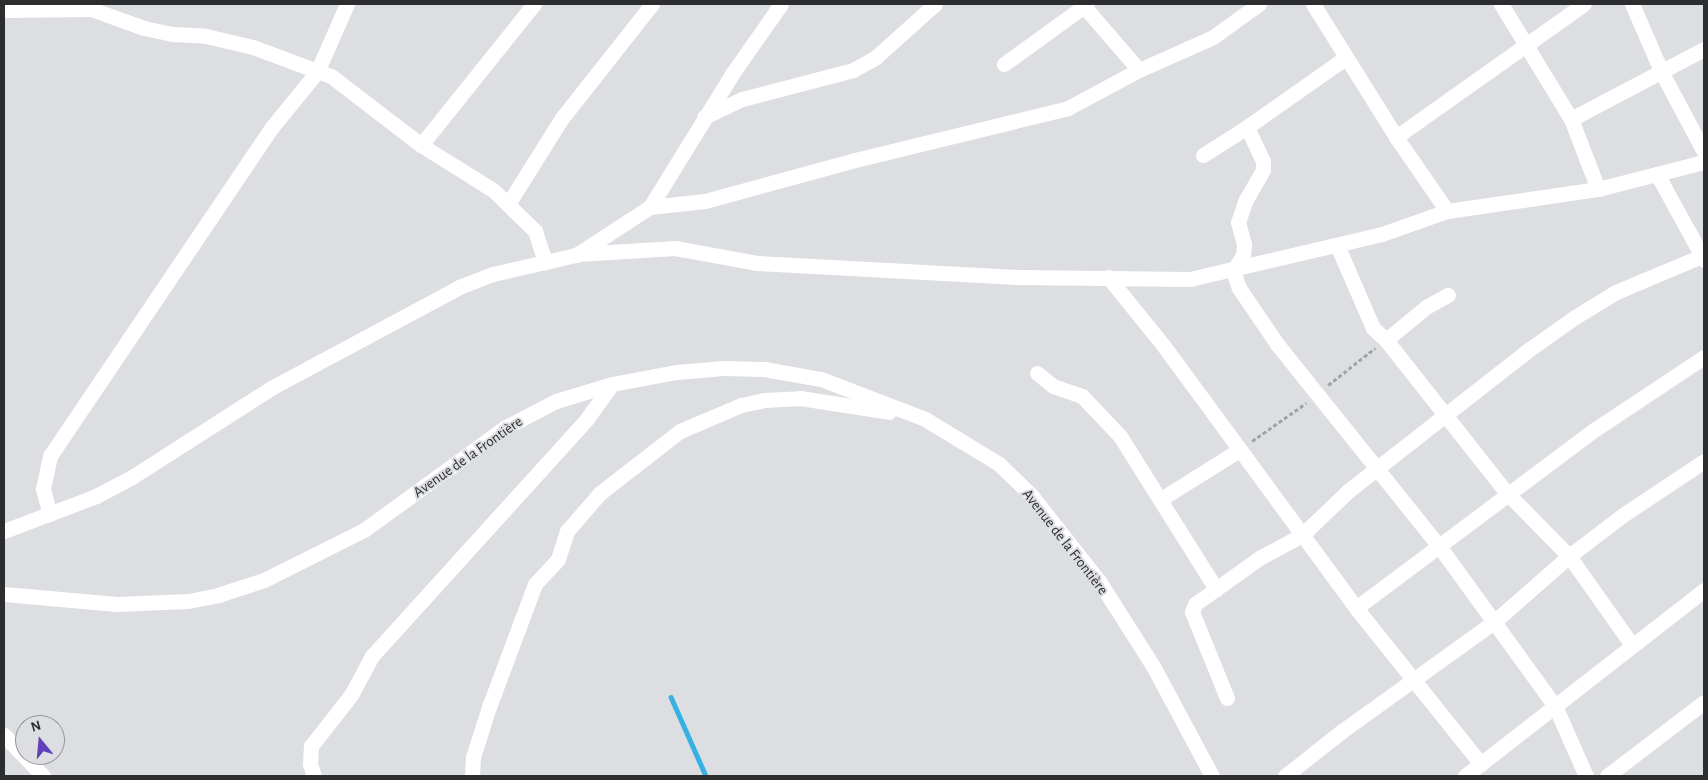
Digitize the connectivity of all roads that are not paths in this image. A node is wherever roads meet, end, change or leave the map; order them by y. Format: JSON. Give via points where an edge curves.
{"nodes":[{"id":1,"x":347,"y":4,"type":"edge"},
{"id":2,"x":534,"y":4,"type":"edge"},
{"id":3,"x":652,"y":4,"type":"edge"},
{"id":4,"x":782,"y":4,"type":"edge"},
{"id":5,"x":935,"y":4,"type":"edge"},
{"id":6,"x":1259,"y":4,"type":"edge"},
{"id":7,"x":1313,"y":4,"type":"edge"},
{"id":8,"x":1501,"y":4,"type":"edge"},
{"id":9,"x":1584,"y":4,"type":"edge"},
{"id":10,"x":1632,"y":4,"type":"edge"},
{"id":11,"x":1084,"y":5,"type":"edge"},
{"id":12,"x":4,"y":10,"type":"edge"},
{"id":13,"x":1526,"y":45,"type":"junction"},
{"id":14,"x":1704,"y":49,"type":"edge"},
{"id":15,"x":1345,"y":58,"type":"junction"},
{"id":16,"x":1004,"y":64,"type":"dead end"},
{"id":17,"x":1139,"y":70,"type":"junction"},
{"id":18,"x":317,"y":72,"type":"junction"},
{"id":19,"x":1662,"y":73,"type":"junction"},
{"id":20,"x":704,"y":117,"type":"junction"},
{"id":21,"x":1570,"y":120,"type":"junction"},
{"id":22,"x":1247,"y":127,"type":"junction"},
{"id":23,"x":1396,"y":137,"type":"junction"},
{"id":24,"x":421,"y":145,"type":"junction"},
{"id":25,"x":1704,"y":152,"type":"edge"},
{"id":26,"x":1203,"y":155,"type":"dead end"},
{"id":27,"x":1704,"y":162,"type":"edge"},
{"id":28,"x":1657,"y":174,"type":"junction"},
{"id":29,"x":1598,"y":189,"type":"junction"},
{"id":30,"x":508,"y":204,"type":"junction"},
{"id":31,"x":650,"y":207,"type":"junction"},
{"id":32,"x":1447,"y":211,"type":"junction"},
{"id":33,"x":1337,"y":245,"type":"junction"},
{"id":34,"x":576,"y":254,"type":"junction"},
{"id":35,"x":1703,"y":256,"type":"edge"},
{"id":36,"x":544,"y":262,"type":"junction"},
{"id":37,"x":1233,"y":271,"type":"junction"},
{"id":38,"x":1108,"y":277,"type":"junction"},
{"id":39,"x":1448,"y":295,"type":"dead end"},
{"id":40,"x":1386,"y":340,"type":"junction"},
{"id":41,"x":1704,"y":357,"type":"edge"},
{"id":42,"x":1037,"y":373,"type":"dead end"},
{"id":43,"x":612,"y":384,"type":"junction"},
{"id":44,"x":1446,"y":417,"type":"junction"},
{"id":45,"x":925,"y":419,"type":"junction"},
{"id":46,"x":1239,"y":450,"type":"junction"},
{"id":47,"x":1704,"y":461,"type":"edge"},
{"id":48,"x":1378,"y":470,"type":"junction"},
{"id":49,"x":1507,"y":493,"type":"junction"},
{"id":50,"x":1161,"y":499,"type":"junction"},
{"id":51,"x":50,"y":514,"type":"junction"},
{"id":52,"x":4,"y":531,"type":"edge"},
{"id":53,"x":1302,"y":535,"type":"junction"},
{"id":54,"x":1439,"y":546,"type":"junction"},
{"id":55,"x":1569,"y":556,"type":"junction"},
{"id":56,"x":1216,"y":590,"type":"junction"},
{"id":57,"x":1704,"y":590,"type":"edge"},
{"id":58,"x":4,"y":594,"type":"edge"},
{"id":59,"x":1356,"y":608,"type":"junction"},
{"id":60,"x":1494,"y":622,"type":"junction"},
{"id":61,"x":1632,"y":645,"type":"junction"},
{"id":62,"x":1412,"y":681,"type":"junction"},
{"id":63,"x":1227,"y":698,"type":"dead end"},
{"id":64,"x":1704,"y":702,"type":"edge"},
{"id":65,"x":1554,"y":706,"type":"junction"},
{"id":66,"x":4,"y":734,"type":"edge"},
{"id":67,"x":1481,"y":764,"type":"junction"},
{"id":68,"x":43,"y":776,"type":"edge"},
{"id":69,"x":314,"y":776,"type":"edge"},
{"id":70,"x":472,"y":776,"type":"edge"},
{"id":71,"x":1212,"y":776,"type":"edge"},
{"id":72,"x":1285,"y":776,"type":"edge"},
{"id":73,"x":1465,"y":776,"type":"edge"},
{"id":74,"x":1586,"y":776,"type":"edge"},
{"id":75,"x":1607,"y":776,"type":"edge"}],
"edges":[{"from":1,"to":18,"type":"street"},
{"from":2,"to":24,"type":"street"},
{"from":3,"to":30,"type":"street","via":[[562,118]]},
{"from":4,"to":20,"type":"street"},
{"from":5,"to":20,"type":"street","via":[[876,57],[854,70],[742,99]]},
{"from":6,"to":17,"type":"street","via":[[1214,37]]},
{"from":7,"to":15,"type":"street"},
{"from":8,"to":13,"type":"street"},
{"from":9,"to":13,"type":"street"},
{"from":10,"to":19,"type":"street"},
{"from":11,"to":16,"type":"street"},
{"from":11,"to":17,"type":"street"},
{"from":12,"to":18,"type":"street","via":[[91,9],[144,28],[206,36],[253,47]]},
{"from":13,"to":21,"type":"street"},
{"from":13,"to":23,"type":"street"},
{"from":14,"to":19,"type":"street"},
{"from":15,"to":22,"type":"street"},
{"from":15,"to":23,"type":"street"},
{"from":17,"to":31,"type":"street","via":[[1068,108],[851,161],[705,201]]},
{"from":18,"to":24,"type":"street","via":[[345,84]]},
{"from":18,"to":51,"type":"street","via":[[272,127],[50,456],[43,489]]},
{"from":19,"to":21,"type":"street"},
{"from":19,"to":25,"type":"street"},
{"from":20,"to":31,"type":"street"},
{"from":21,"to":29,"type":"street"},
{"from":22,"to":26,"type":"street"},
{"from":22,"to":37,"type":"street","via":[[1264,162],[1240,215],[1239,230],[1244,245]]},
{"from":23,"to":32,"type":"street"},
{"from":24,"to":30,"type":"street","via":[[484,183]]},
{"from":27,"to":28,"type":"street"},
{"from":28,"to":29,"type":"street"},
{"from":28,"to":35,"type":"street"},
{"from":29,"to":32,"type":"street"},
{"from":30,"to":36,"type":"street","via":[[535,231]]},
{"from":31,"to":34,"type":"street"},
{"from":32,"to":33,"type":"street","via":[[1382,234]]},
{"from":33,"to":37,"type":"street"},
{"from":33,"to":40,"type":"street","via":[[1362,308],[1373,328]]},
{"from":34,"to":36,"type":"street"},
{"from":34,"to":38,"type":"street","via":[[675,248],[766,264],[1018,277]]},
{"from":35,"to":44,"type":"street","via":[[1616,292],[1576,317],[1527,351]]},
{"from":36,"to":51,"type":"street","via":[[493,274],[433,299],[271,388],[132,477],[96,496]]},
{"from":37,"to":38,"type":"street","via":[[1190,279]]},
{"from":37,"to":48,"type":"street","via":[[1252,310]]},
{"from":38,"to":46,"type":"street","via":[[1163,344]]},
{"from":39,"to":40,"type":"street","via":[[1426,307]]},
{"from":40,"to":44,"type":"street"},
{"from":41,"to":49,"type":"street"},
{"from":42,"to":50,"type":"street","via":[[1053,386],[1082,396],[1096,407],[1120,436]]},
{"from":43,"to":45,"type":"street","name":"Avenue de la Frontière","via":[[677,372],[764,369],[821,379]]},
{"from":43,"to":58,"type":"street","name":"Avenue de la Frontière","via":[[556,401],[506,427],[364,530],[264,580],[218,595],[154,603],[117,604]]},
{"from":43,"to":69,"type":"street","via":[[586,420],[372,656],[351,695],[311,746],[310,764]]},
{"from":44,"to":48,"type":"street"},
{"from":44,"to":49,"type":"street"},
{"from":45,"to":70,"type":"street","via":[[808,399],[764,400],[712,416],[680,431],[653,451],[595,498],[566,531],[558,559],[535,584],[489,708],[473,757]]},
{"from":45,"to":71,"type":"street","name":"Avenue de la Frontière","via":[[999,464],[1052,520],[1099,581],[1153,666]]},
{"from":46,"to":50,"type":"street"},
{"from":46,"to":53,"type":"street"},
{"from":47,"to":55,"type":"street"},
{"from":48,"to":53,"type":"street","via":[[1348,491]]},
{"from":48,"to":54,"type":"street"},
{"from":49,"to":54,"type":"street"},
{"from":49,"to":55,"type":"street"},
{"from":50,"to":56,"type":"street"},
{"from":51,"to":52,"type":"street"},
{"from":53,"to":56,"type":"street","via":[[1261,557]]},
{"from":53,"to":59,"type":"street"},
{"from":54,"to":59,"type":"street"},
{"from":54,"to":60,"type":"street"},
{"from":55,"to":60,"type":"street"},
{"from":55,"to":61,"type":"street"},
{"from":56,"to":63,"type":"street","via":[[1195,604],[1192,612]]},
{"from":57,"to":61,"type":"street"},
{"from":59,"to":62,"type":"street"},
{"from":60,"to":62,"type":"street"},
{"from":60,"to":65,"type":"street"},
{"from":61,"to":65,"type":"street"},
{"from":62,"to":67,"type":"street"},
{"from":62,"to":72,"type":"street"},
{"from":64,"to":75,"type":"street"},
{"from":65,"to":67,"type":"street"},
{"from":65,"to":74,"type":"street"},
{"from":66,"to":68,"type":"street"},
{"from":67,"to":73,"type":"street"}]}
